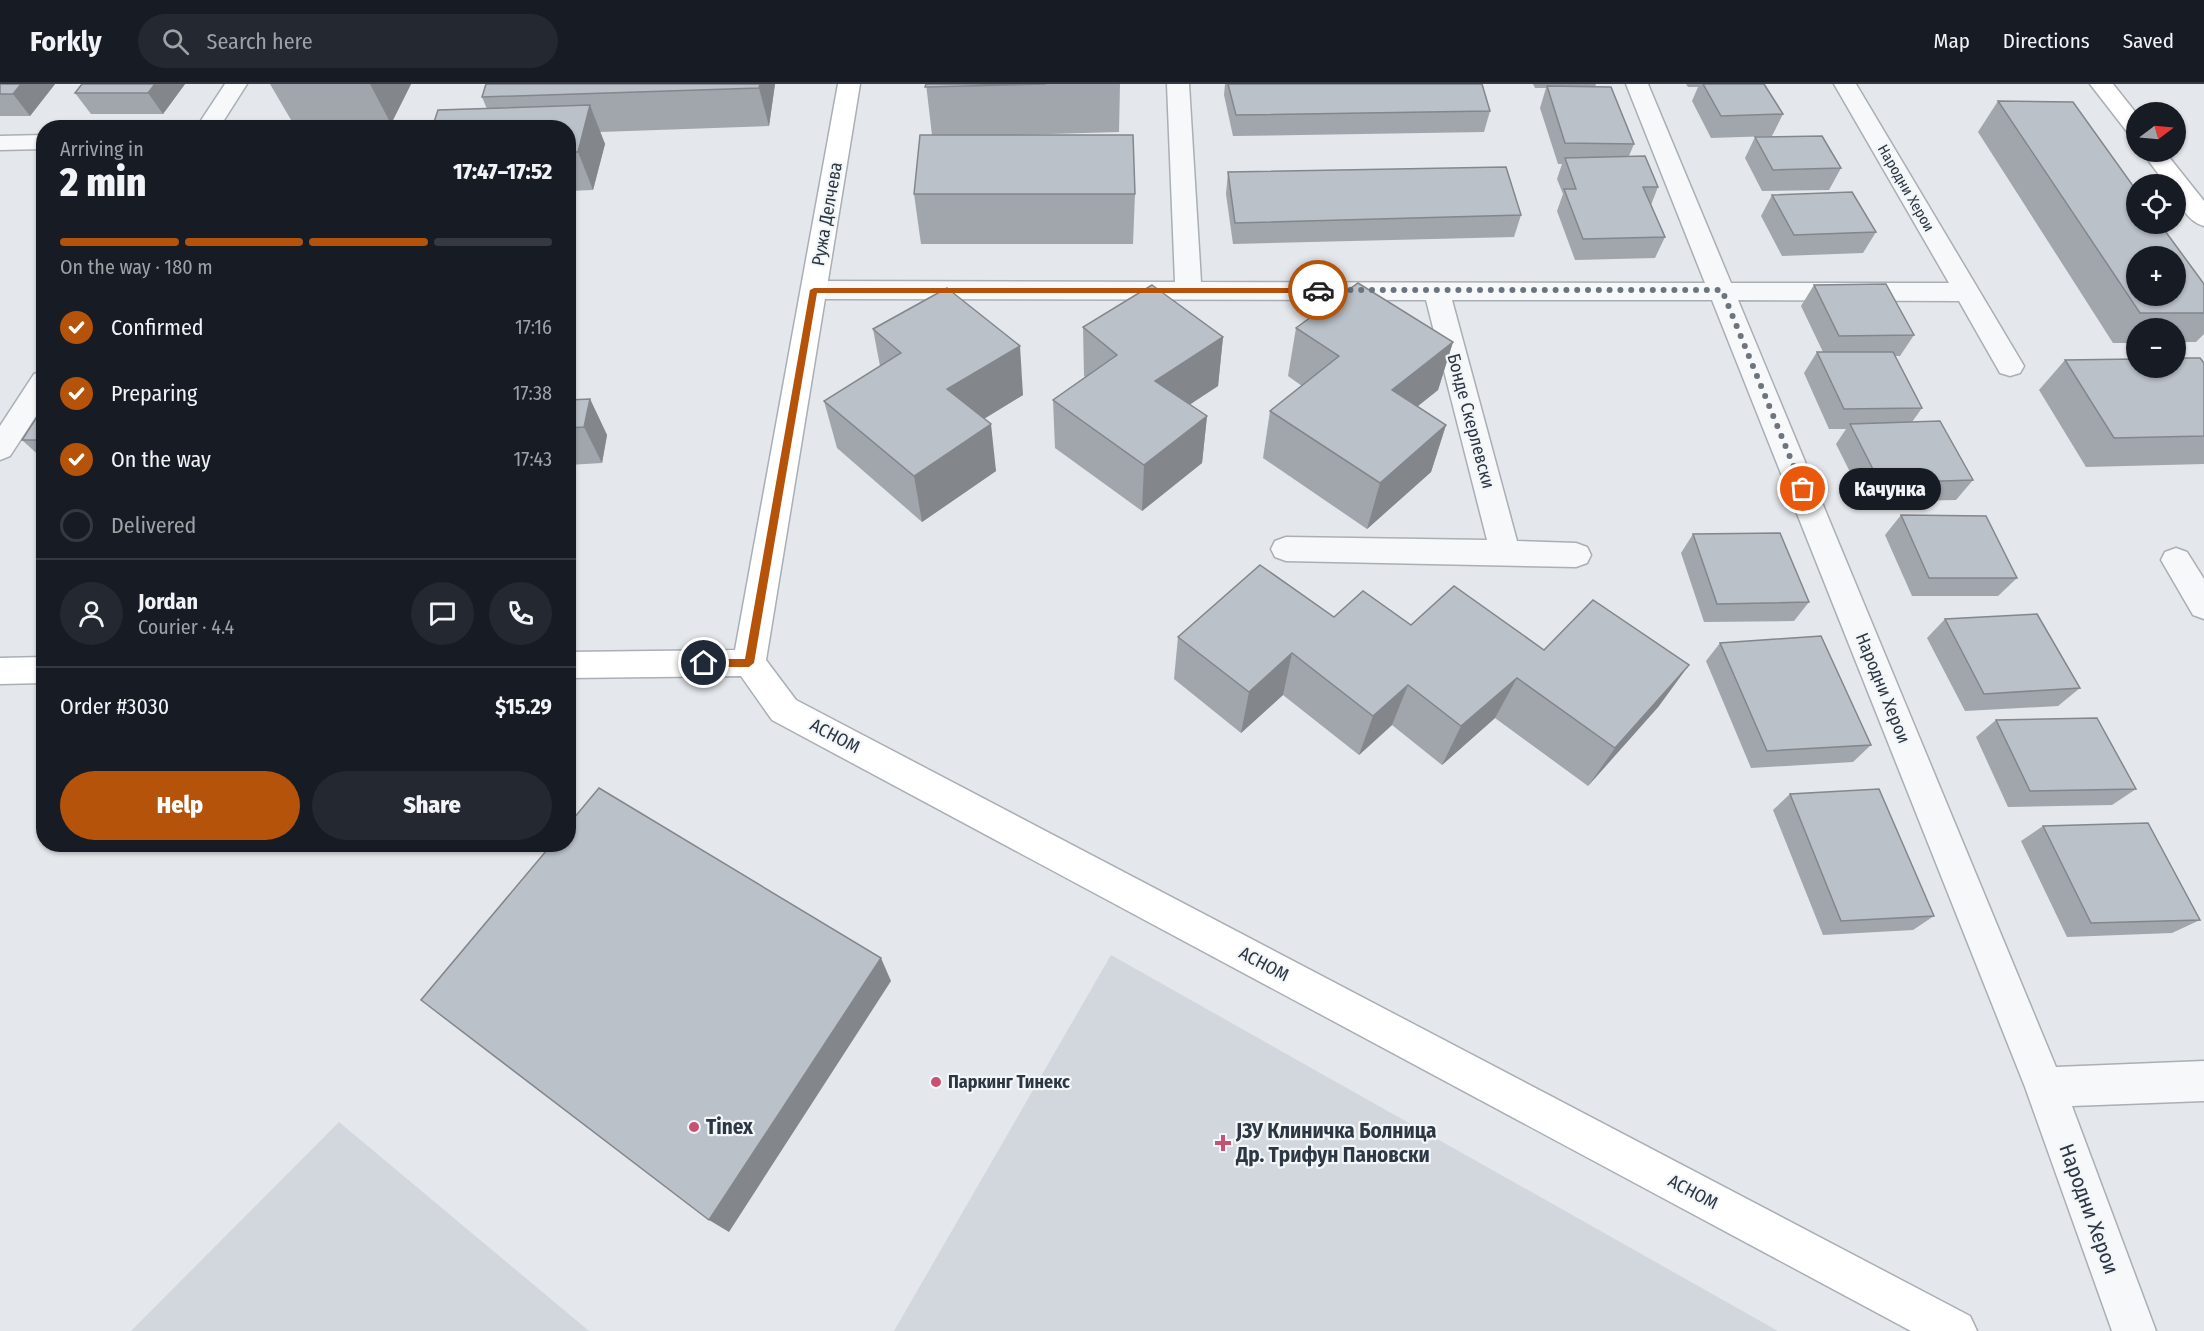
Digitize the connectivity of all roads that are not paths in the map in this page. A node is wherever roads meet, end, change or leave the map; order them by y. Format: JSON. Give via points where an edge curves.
{"nodes":[{"id":1,"x":236,"y":84,"type":"edge"},
{"id":2,"x":849,"y":84,"type":"edge"},
{"id":3,"x":1178,"y":84,"type":"edge"},
{"id":4,"x":1637,"y":84,"type":"edge"},
{"id":5,"x":1845,"y":84,"type":"edge"},
{"id":6,"x":2101,"y":84,"type":"edge"},
{"id":7,"x":2126,"y":115,"type":"edge"},
{"id":8,"x":212,"y":120,"type":"edge"},
{"id":9,"x":0,"y":142,"type":"edge"},
{"id":10,"x":36,"y":142,"type":"edge"},
{"id":11,"x":2162,"y":162,"type":"edge"},
{"id":12,"x":2204,"y":218,"type":"edge"},
{"id":13,"x":814,"y":290,"type":"junction"},
{"id":14,"x":1188,"y":290,"type":"junction"},
{"id":15,"x":1436,"y":290,"type":"junction"},
{"id":16,"x":1722,"y":290,"type":"junction"},
{"id":17,"x":1967,"y":292,"type":"junction"},
{"id":18,"x":2010,"y":366,"type":"dead end"},
{"id":19,"x":36,"y":393,"type":"edge"},
{"id":20,"x":0,"y":449,"type":"edge"},
{"id":21,"x":1286,"y":549,"type":"dead end"},
{"id":22,"x":1505,"y":552,"type":"junction"},
{"id":23,"x":1576,"y":555,"type":"dead end"},
{"id":24,"x":2176,"y":560,"type":"dead end"},
{"id":25,"x":2204,"y":606,"type":"edge"},
{"id":26,"x":749,"y":663,"type":"junction"},
{"id":27,"x":576,"y":665,"type":"edge"},
{"id":28,"x":36,"y":670,"type":"edge"},
{"id":29,"x":0,"y":671,"type":"edge"},
{"id":30,"x":2204,"y":1081,"type":"edge"},
{"id":31,"x":2045,"y":1087,"type":"junction"},
{"id":32,"x":1955,"y":1331,"type":"edge"},
{"id":33,"x":2134,"y":1331,"type":"edge"}],
"edges":[{"from":1,"to":8,"type":"street"},
{"from":2,"to":13,"type":"street","name":"Ружа Делчева"},
{"from":3,"to":14,"type":"street"},
{"from":4,"to":16,"type":"street","name":"Народни Херои"},
{"from":5,"to":17,"type":"street","name":"Народни Херои"},
{"from":6,"to":7,"type":"street"},
{"from":9,"to":10,"type":"street"},
{"from":11,"to":12,"type":"street"},
{"from":13,"to":14,"type":"street"},
{"from":13,"to":26,"type":"street","name":"Ружа Делчева"},
{"from":14,"to":15,"type":"street"},
{"from":15,"to":16,"type":"street"},
{"from":15,"to":22,"type":"street","name":"Бонде Скерлевски"},
{"from":16,"to":17,"type":"street"},
{"from":16,"to":31,"type":"street","name":"Народни Херои"},
{"from":17,"to":18,"type":"street","name":"Народни Херои"},
{"from":19,"to":20,"type":"street"},
{"from":21,"to":22,"type":"street"},
{"from":22,"to":23,"type":"street"},
{"from":24,"to":25,"type":"street"},
{"from":26,"to":27,"type":"street"},
{"from":26,"to":32,"type":"street","name":"АСНОМ","via":[[784,710]]},
{"from":28,"to":29,"type":"street"},
{"from":30,"to":31,"type":"street"},
{"from":31,"to":33,"type":"street","name":"Народни Херои"}]}
